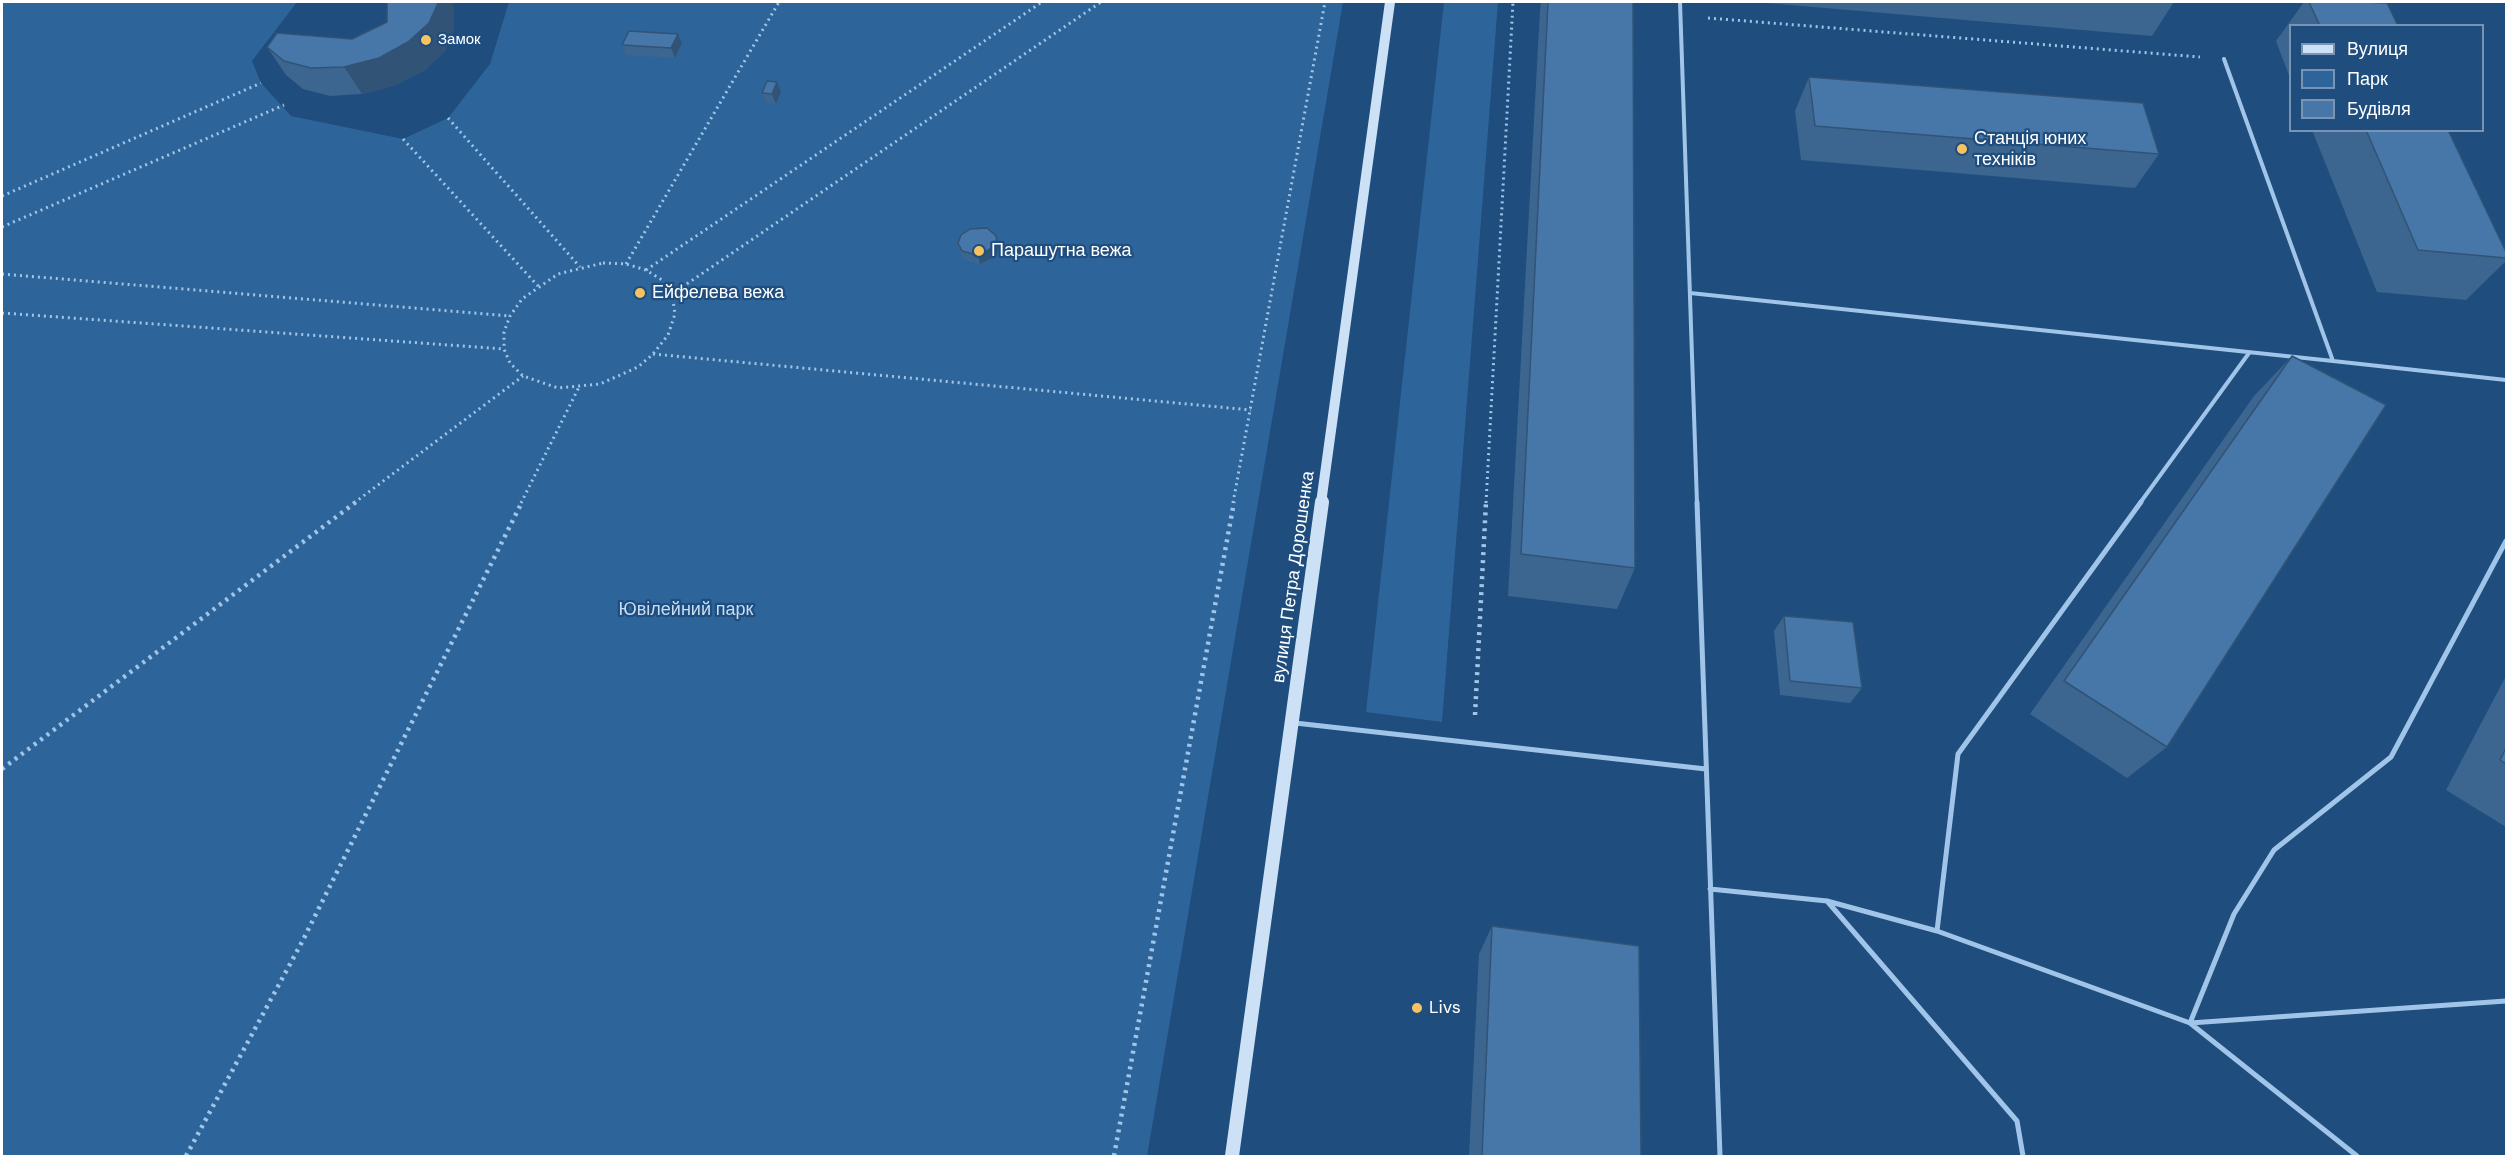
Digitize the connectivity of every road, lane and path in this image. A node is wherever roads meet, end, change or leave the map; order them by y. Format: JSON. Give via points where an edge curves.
{"nodes":[{"id":1,"x":779,"y":2,"type":"edge"},
{"id":2,"x":1042,"y":2,"type":"edge"},
{"id":3,"x":1101,"y":2,"type":"edge"},
{"id":4,"x":1325,"y":2,"type":"edge"},
{"id":5,"x":1390,"y":2,"type":"edge"},
{"id":6,"x":1512,"y":2,"type":"edge"},
{"id":7,"x":1680,"y":2,"type":"edge"},
{"id":8,"x":1680,"y":15,"type":"junction"},
{"id":9,"x":2224,"y":59,"type":"joint"},
{"id":10,"x":261,"y":83,"type":"dead end"},
{"id":11,"x":284,"y":105,"type":"dead end"},
{"id":12,"x":448,"y":118,"type":"dead end"},
{"id":13,"x":403,"y":139,"type":"dead end"},
{"id":14,"x":2,"y":196,"type":"edge"},
{"id":15,"x":2,"y":227,"type":"edge"},
{"id":16,"x":626,"y":264,"type":"junction"},
{"id":17,"x":580,"y":267,"type":"junction"},
{"id":18,"x":646,"y":270,"type":"junction"},
{"id":19,"x":2,"y":274,"type":"edge"},
{"id":20,"x":538,"y":286,"type":"junction"},
{"id":21,"x":1690,"y":293,"type":"junction"},
{"id":22,"x":672,"y":294,"type":"junction"},
{"id":23,"x":2,"y":313,"type":"edge"},
{"id":24,"x":510,"y":316,"type":"junction"},
{"id":25,"x":504,"y":349,"type":"junction"},
{"id":26,"x":2249,"y":353,"type":"junction"},
{"id":27,"x":653,"y":354,"type":"junction"},
{"id":28,"x":2333,"y":361,"type":"junction"},
{"id":29,"x":523,"y":376,"type":"junction"},
{"id":30,"x":2506,"y":380,"type":"edge"},
{"id":31,"x":579,"y":387,"type":"junction"},
{"id":32,"x":1251,"y":410,"type":"junction"},
{"id":33,"x":2506,"y":541,"type":"edge"},
{"id":34,"x":1292,"y":723,"type":"junction"},
{"id":35,"x":1473,"y":743,"type":"junction"},
{"id":36,"x":2,"y":769,"type":"edge"},
{"id":37,"x":1706,"y":769,"type":"junction"},
{"id":38,"x":1710,"y":889,"type":"junction"},
{"id":39,"x":1827,"y":901,"type":"junction"},
{"id":40,"x":1937,"y":931,"type":"junction"},
{"id":41,"x":2506,"y":1000,"type":"edge"},
{"id":42,"x":2190,"y":1023,"type":"junction"},
{"id":43,"x":186,"y":1156,"type":"edge"},
{"id":44,"x":1114,"y":1156,"type":"edge"},
{"id":45,"x":1232,"y":1156,"type":"edge"},
{"id":46,"x":1720,"y":1156,"type":"edge"},
{"id":47,"x":2023,"y":1156,"type":"edge"},
{"id":48,"x":2357,"y":1156,"type":"edge"}],
"edges":[{"from":1,"to":16,"type":"path"},
{"from":2,"to":18,"type":"path"},
{"from":3,"to":22,"type":"path"},
{"from":4,"to":32,"type":"path"},
{"from":5,"to":34,"type":"main road","name":"вулиця Петра Дорошенка"},
{"from":6,"to":35,"type":"path"},
{"from":7,"to":8,"type":"lane"},
{"from":8,"to":9,"type":"path"},
{"from":8,"to":21,"type":"lane"},
{"from":9,"to":28,"type":"lane"},
{"from":10,"to":14,"type":"path"},
{"from":11,"to":15,"type":"path"},
{"from":12,"to":17,"type":"path"},
{"from":13,"to":20,"type":"path"},
{"from":16,"to":17,"type":"path"},
{"from":16,"to":18,"type":"path"},
{"from":17,"to":20,"type":"path"},
{"from":18,"to":22,"type":"path","via":[[662,280]]},
{"from":19,"to":24,"type":"path"},
{"from":20,"to":24,"type":"path"},
{"from":21,"to":26,"type":"lane"},
{"from":21,"to":37,"type":"lane"},
{"from":22,"to":27,"type":"path","via":[[675,314],[669,334]]},
{"from":23,"to":25,"type":"path"},
{"from":24,"to":25,"type":"path","via":[[504,332]]},
{"from":25,"to":29,"type":"path","via":[[510,363]]},
{"from":26,"to":28,"type":"lane"},
{"from":26,"to":40,"type":"lane","via":[[1958,754]]},
{"from":27,"to":31,"type":"path","via":[[620,376]]},
{"from":27,"to":32,"type":"path"},
{"from":28,"to":30,"type":"lane"},
{"from":29,"to":31,"type":"path","via":[[558,388]]},
{"from":29,"to":36,"type":"path"},
{"from":31,"to":43,"type":"path","via":[[302,942]]},
{"from":32,"to":44,"type":"path"},
{"from":33,"to":42,"type":"lane","via":[[2391,757],[2274,850],[2234,914]]},
{"from":34,"to":35,"type":"lane"},
{"from":34,"to":45,"type":"main road","name":"вулиця Петра Дорошенка"},
{"from":35,"to":37,"type":"lane"},
{"from":37,"to":38,"type":"lane"},
{"from":38,"to":39,"type":"lane"},
{"from":38,"to":46,"type":"lane"},
{"from":39,"to":40,"type":"lane"},
{"from":39,"to":47,"type":"lane","via":[[2017,1121]]},
{"from":40,"to":42,"type":"lane"},
{"from":41,"to":42,"type":"lane"},
{"from":42,"to":48,"type":"lane"}]}
